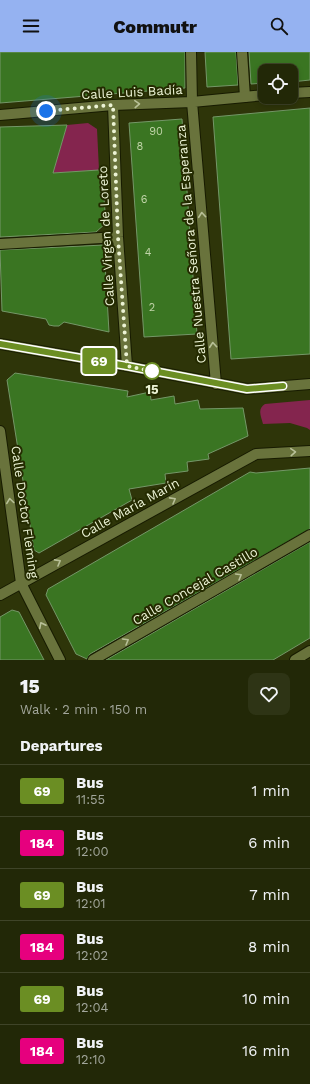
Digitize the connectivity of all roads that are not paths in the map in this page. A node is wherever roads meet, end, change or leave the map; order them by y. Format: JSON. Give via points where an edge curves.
{"nodes":[{"id":1,"x":191,"y":52,"type":"edge"},
{"id":2,"x":242,"y":52,"type":"edge"},
{"id":3,"x":310,"y":92,"type":"edge"},
{"id":4,"x":298,"y":93,"type":"edge"},
{"id":5,"x":258,"y":96,"type":"edge"},
{"id":6,"x":245,"y":97,"type":"junction"},
{"id":7,"x":192,"y":102,"type":"junction"},
{"id":8,"x":113,"y":105,"type":"junction"},
{"id":9,"x":0,"y":115,"type":"edge"},
{"id":10,"x":118,"y":237,"type":"junction"},
{"id":11,"x":0,"y":244,"type":"edge"},
{"id":12,"x":0,"y":344,"type":"edge"},
{"id":13,"x":127,"y":366,"type":"junction"},
{"id":14,"x":216,"y":384,"type":"junction"},
{"id":15,"x":310,"y":384,"type":"edge"},
{"id":16,"x":0,"y":431,"type":"edge"},
{"id":17,"x":310,"y":451,"type":"edge"},
{"id":18,"x":310,"y":535,"type":"edge"},
{"id":19,"x":21,"y":582,"type":"junction"},
{"id":20,"x":0,"y":595,"type":"edge"},
{"id":21,"x":310,"y":652,"type":"edge"},
{"id":22,"x":60,"y":660,"type":"edge"},
{"id":23,"x":93,"y":660,"type":"edge"},
{"id":24,"x":295,"y":660,"type":"edge"}],
"edges":[{"from":1,"to":7,"type":"street","name":"Calle Nuestra Señora de la Esperanza"},
{"from":2,"to":6,"type":"street"},
{"from":3,"to":4,"type":"street"},
{"from":5,"to":6,"type":"street","name":"Calle Luis Badía"},
{"from":6,"to":7,"type":"street","name":"Calle Luis Badía"},
{"from":8,"to":7,"type":"street","name":"Calle Luis Badía","one_way":true},
{"from":14,"to":7,"type":"street","name":"Calle Nuestra Señora de la Esperanza","one_way":true},
{"from":8,"to":9,"type":"street","name":"Calle Luis Badía"},
{"from":8,"to":10,"type":"street","name":"Calle Virgen de Loreto"},
{"from":10,"to":11,"type":"street"},
{"from":10,"to":13,"type":"street","name":"Calle Virgen de Loreto"},
{"from":12,"to":13,"type":"street"},
{"from":13,"to":14,"type":"street"},
{"from":14,"to":15,"type":"street","via":[[247,389]]},
{"from":19,"to":16,"type":"street","name":"Calle Doctor Fleming","one_way":true},
{"from":19,"to":17,"type":"street","name":"Calle María Marín","one_way":true,"via":[[256,454]]},
{"from":23,"to":18,"type":"street","name":"Calle Concejal Castillo","one_way":true},
{"from":19,"to":20,"type":"street","name":"Calle María Marín"},
{"from":22,"to":19,"type":"street","name":"Calle Doctor Fleming","one_way":true},
{"from":21,"to":24,"type":"street"}]}
